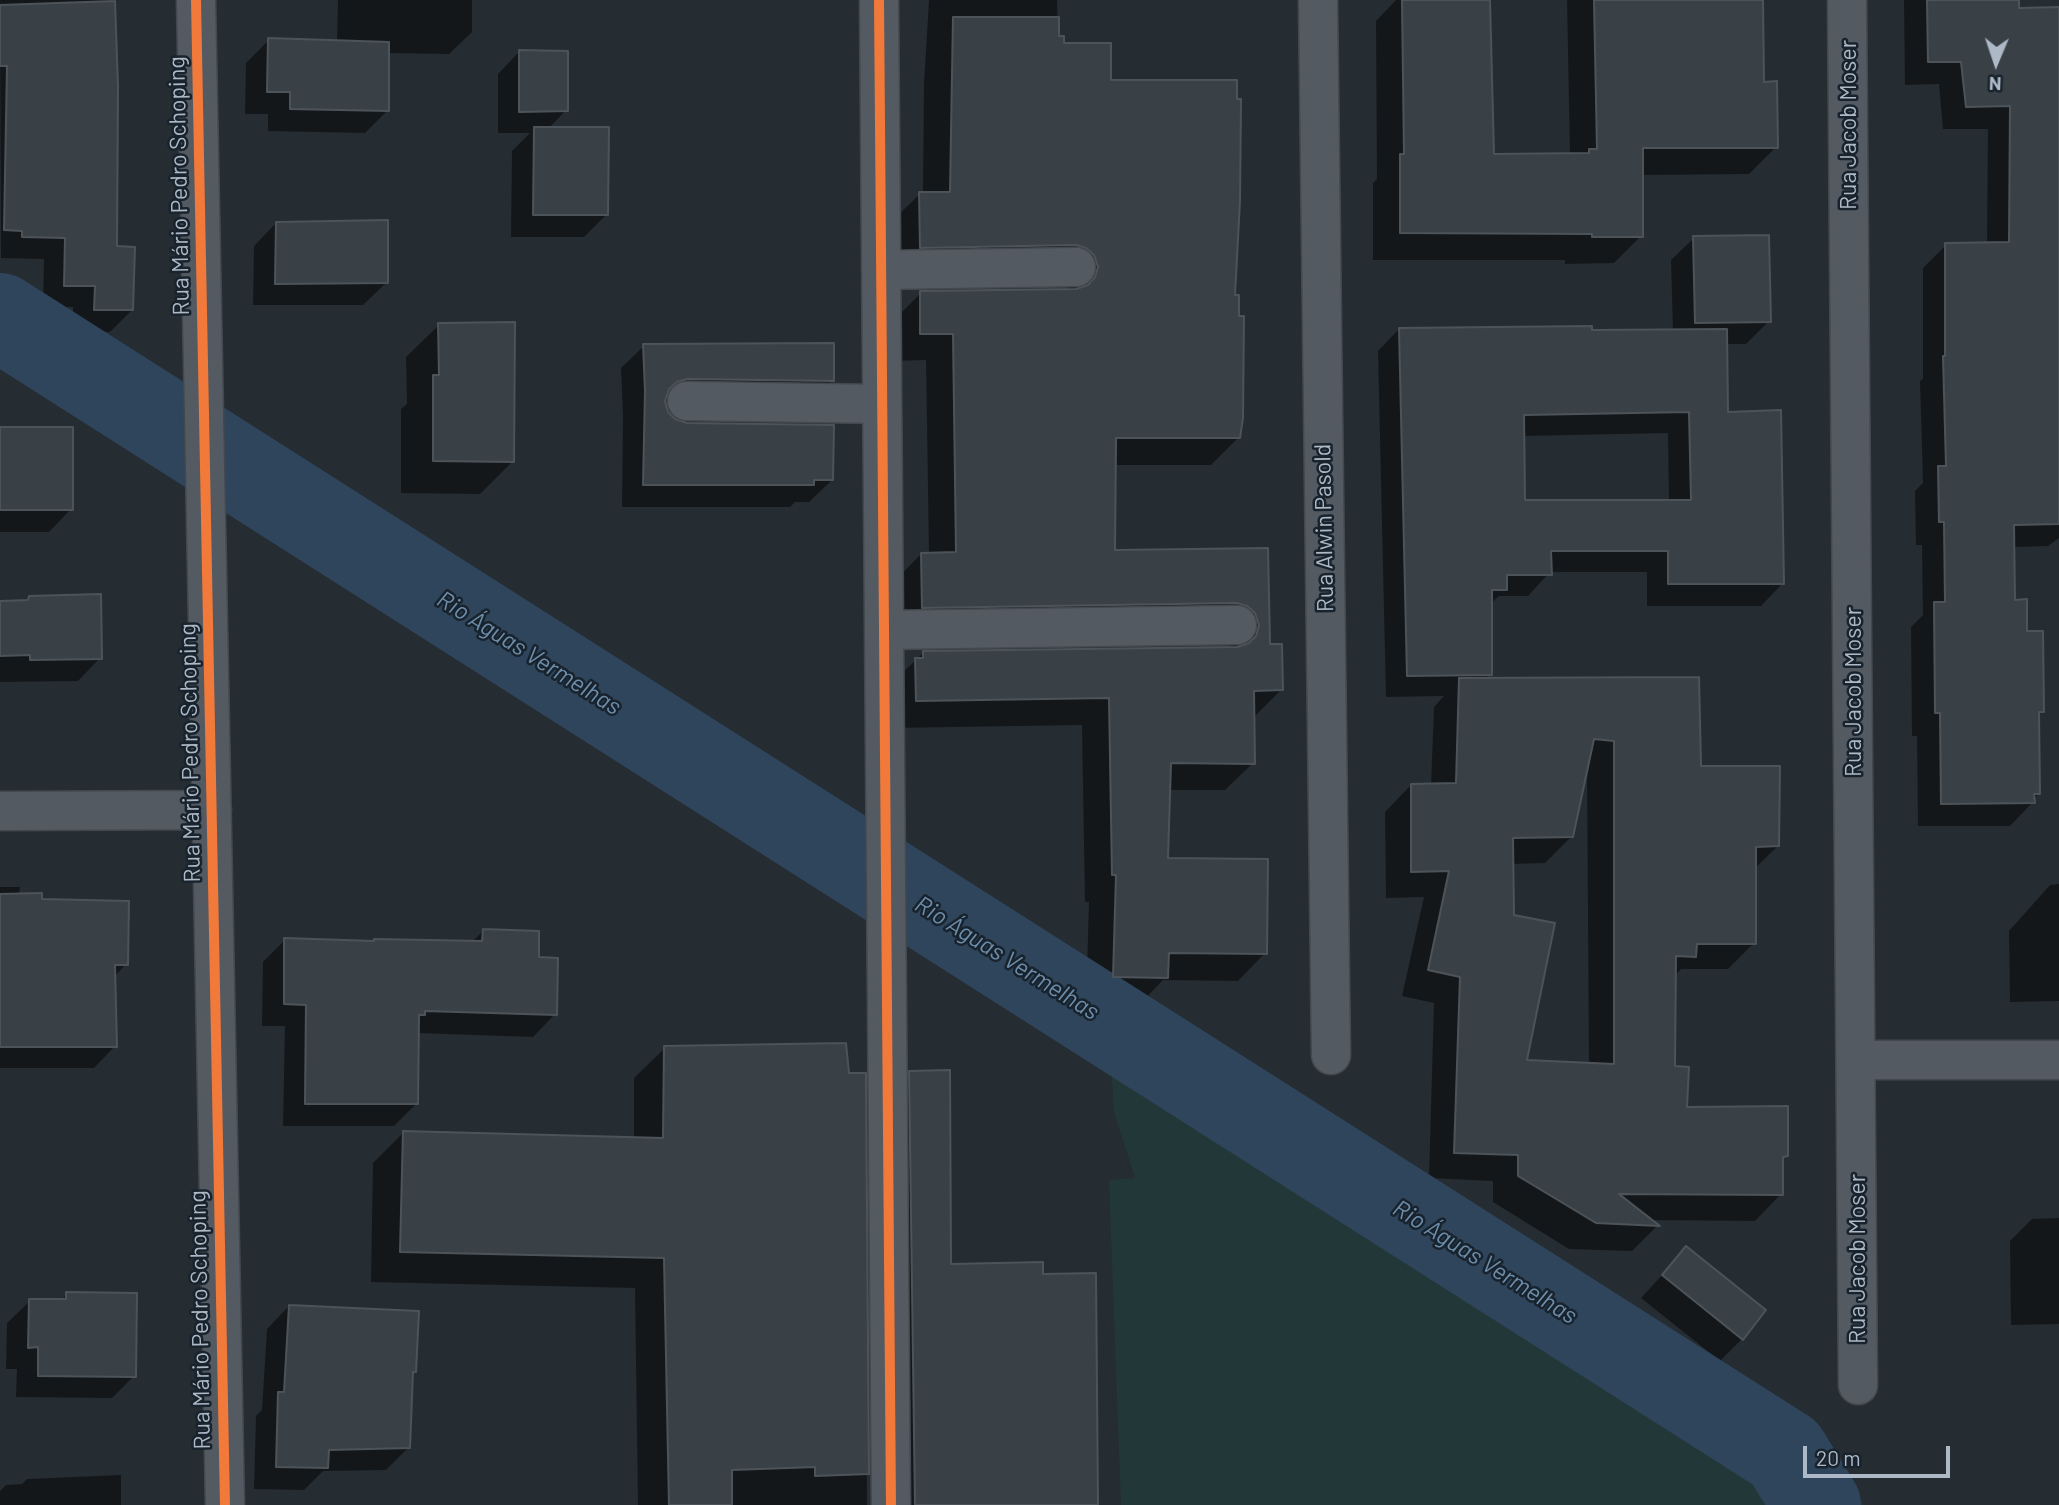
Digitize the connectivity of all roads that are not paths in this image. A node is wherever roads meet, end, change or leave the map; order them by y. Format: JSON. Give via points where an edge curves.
{"nodes":[{"id":1,"x":196,"y":0,"type":"edge"},
{"id":2,"x":879,"y":0,"type":"edge"},
{"id":3,"x":1318,"y":0,"type":"edge"},
{"id":4,"x":1847,"y":0,"type":"edge"},
{"id":5,"x":1076,"y":267,"type":"dead end"},
{"id":6,"x":881,"y":270,"type":"junction"},
{"id":7,"x":687,"y":401,"type":"dead end"},
{"id":8,"x":882,"y":404,"type":"junction"},
{"id":9,"x":1237,"y":625,"type":"dead end"},
{"id":10,"x":884,"y":630,"type":"junction"},
{"id":11,"x":212,"y":810,"type":"junction"},
{"id":12,"x":0,"y":811,"type":"edge"},
{"id":13,"x":1331,"y":1055,"type":"dead end"},
{"id":14,"x":1856,"y":1060,"type":"junction"},
{"id":15,"x":2059,"y":1060,"type":"edge"},
{"id":16,"x":1858,"y":1385,"type":"dead end"},
{"id":17,"x":225,"y":1505,"type":"edge"},
{"id":18,"x":891,"y":1505,"type":"edge"}],
"edges":[{"from":1,"to":11,"type":"street","name":"Rua Mário Pedro Schoping"},
{"from":2,"to":6,"type":"street"},
{"from":3,"to":13,"type":"street","name":"Rua Alwin Pasold"},
{"from":4,"to":14,"type":"street","name":"Rua Jacob Moser"},
{"from":5,"to":6,"type":"street"},
{"from":6,"to":8,"type":"street"},
{"from":7,"to":8,"type":"street"},
{"from":8,"to":10,"type":"street"},
{"from":9,"to":10,"type":"street"},
{"from":10,"to":18,"type":"street"},
{"from":11,"to":12,"type":"street"},
{"from":11,"to":17,"type":"street","name":"Rua Mário Pedro Schoping"},
{"from":14,"to":15,"type":"street"},
{"from":14,"to":16,"type":"street","name":"Rua Jacob Moser"}]}
